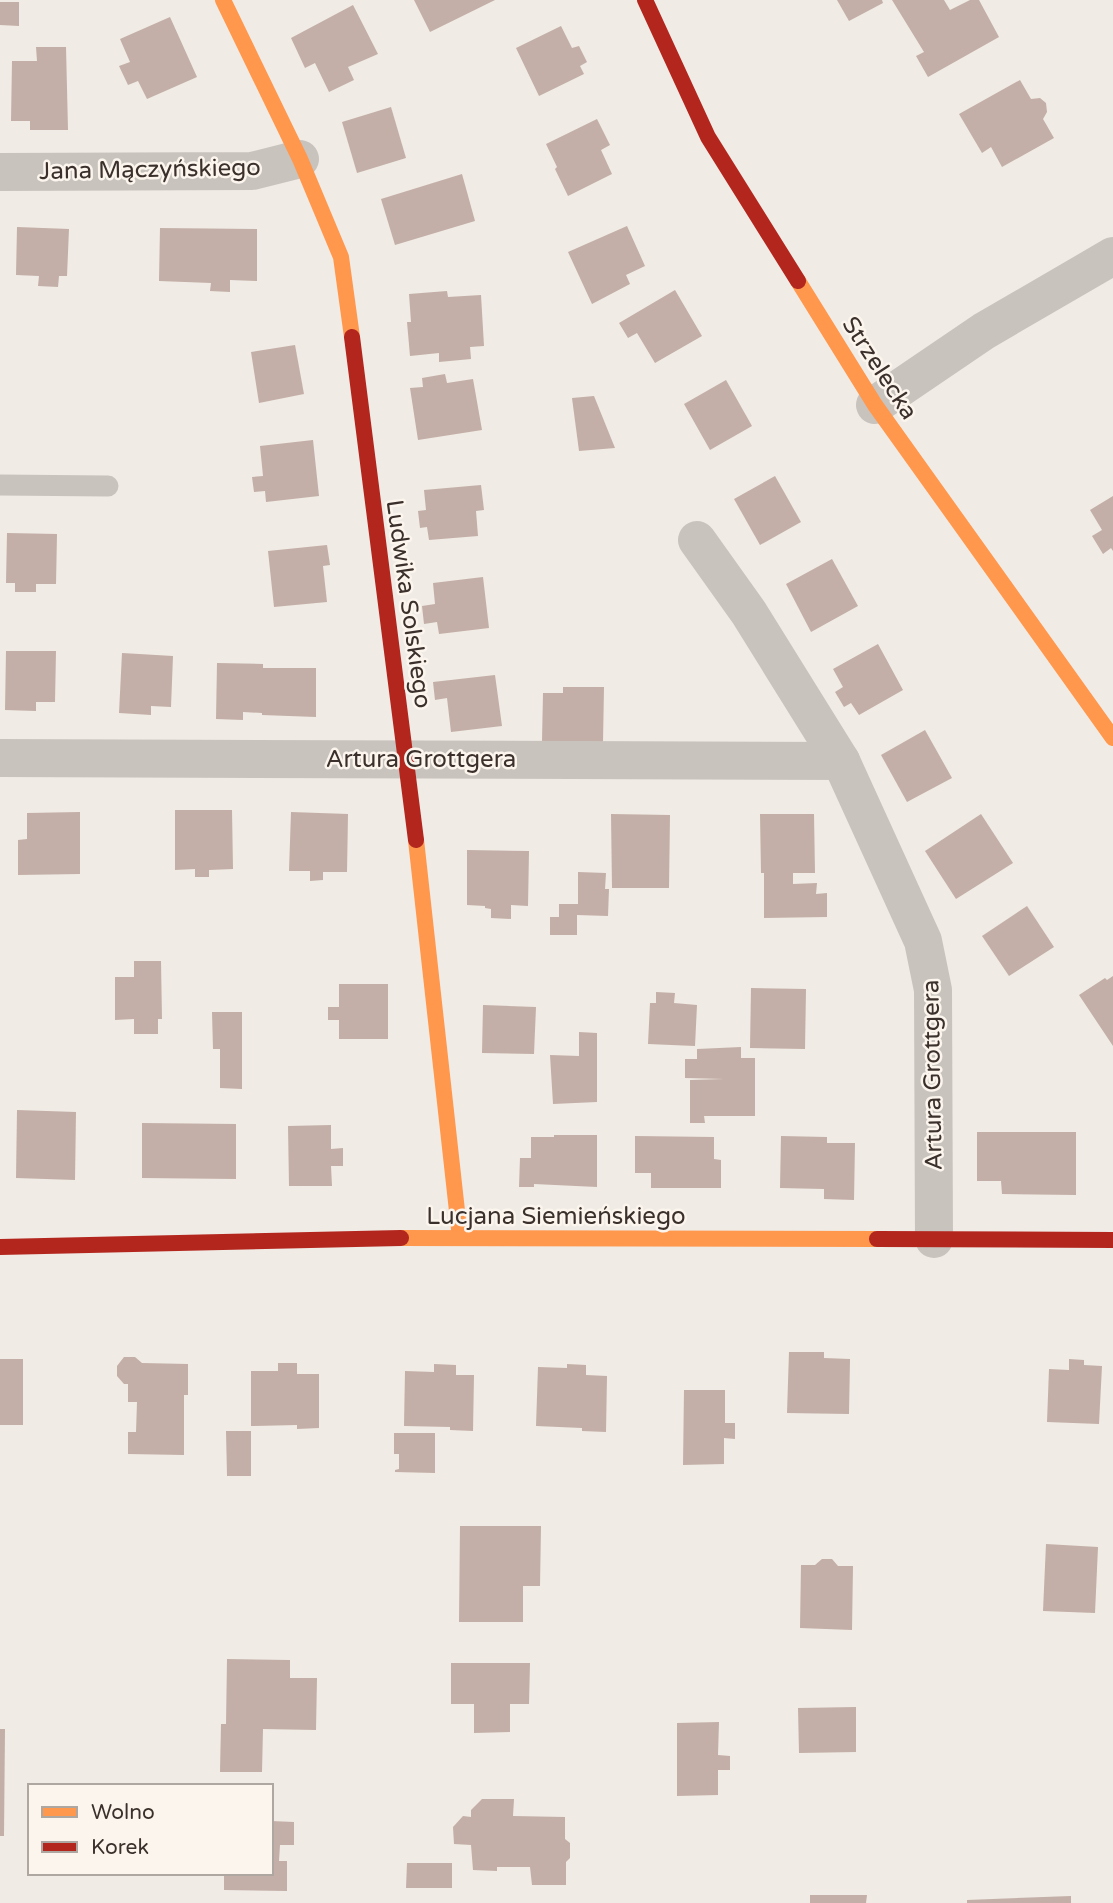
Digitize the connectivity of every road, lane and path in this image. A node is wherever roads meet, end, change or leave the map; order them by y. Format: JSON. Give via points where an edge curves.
{"nodes":[{"id":1,"x":223,"y":0,"type":"edge"},
{"id":2,"x":645,"y":0,"type":"edge"},
{"id":3,"x":300,"y":159,"type":"junction"},
{"id":4,"x":0,"y":172,"type":"edge"},
{"id":5,"x":1113,"y":256,"type":"edge"},
{"id":6,"x":875,"y":405,"type":"junction"},
{"id":7,"x":0,"y":485,"type":"edge"},
{"id":8,"x":108,"y":486,"type":"dead end"},
{"id":9,"x":698,"y":540,"type":"dead end"},
{"id":10,"x":1113,"y":738,"type":"edge"},
{"id":11,"x":0,"y":758,"type":"edge"},
{"id":12,"x":407,"y":758,"type":"junction"},
{"id":13,"x":841,"y":761,"type":"junction"},
{"id":14,"x":460,"y":1238,"type":"junction"},
{"id":15,"x":934,"y":1239,"type":"junction"},
{"id":16,"x":1113,"y":1240,"type":"edge"},
{"id":17,"x":0,"y":1247,"type":"edge"}],
"edges":[{"from":1,"to":3,"type":"street","name":"Ludwika Solskiego"},
{"from":2,"to":6,"type":"street","name":"Strzelecka","via":[[708,137]]},
{"from":3,"to":4,"type":"street","name":"Jana Mączyńskiego","via":[[251,171]]},
{"from":3,"to":12,"type":"street","name":"Ludwika Solskiego","via":[[341,257]]},
{"from":5,"to":6,"type":"street","via":[[984,331]]},
{"from":6,"to":10,"type":"street","name":"Strzelecka"},
{"from":7,"to":8,"type":"lane"},
{"from":9,"to":13,"type":"street","name":"Artura Grottgera","via":[[750,613]]},
{"from":11,"to":12,"type":"street","name":"Artura Grottgera"},
{"from":12,"to":13,"type":"street","name":"Artura Grottgera"},
{"from":12,"to":14,"type":"street","name":"Ludwika Solskiego"},
{"from":13,"to":15,"type":"street","name":"Artura Grottgera","via":[[923,941],[933,989]]},
{"from":14,"to":15,"type":"street","name":"Lucjana Siemieńskiego"},
{"from":14,"to":17,"type":"street","name":"Lucjana Siemieńskiego"},
{"from":15,"to":16,"type":"street","name":"Lucjana Siemieńskiego"}]}
